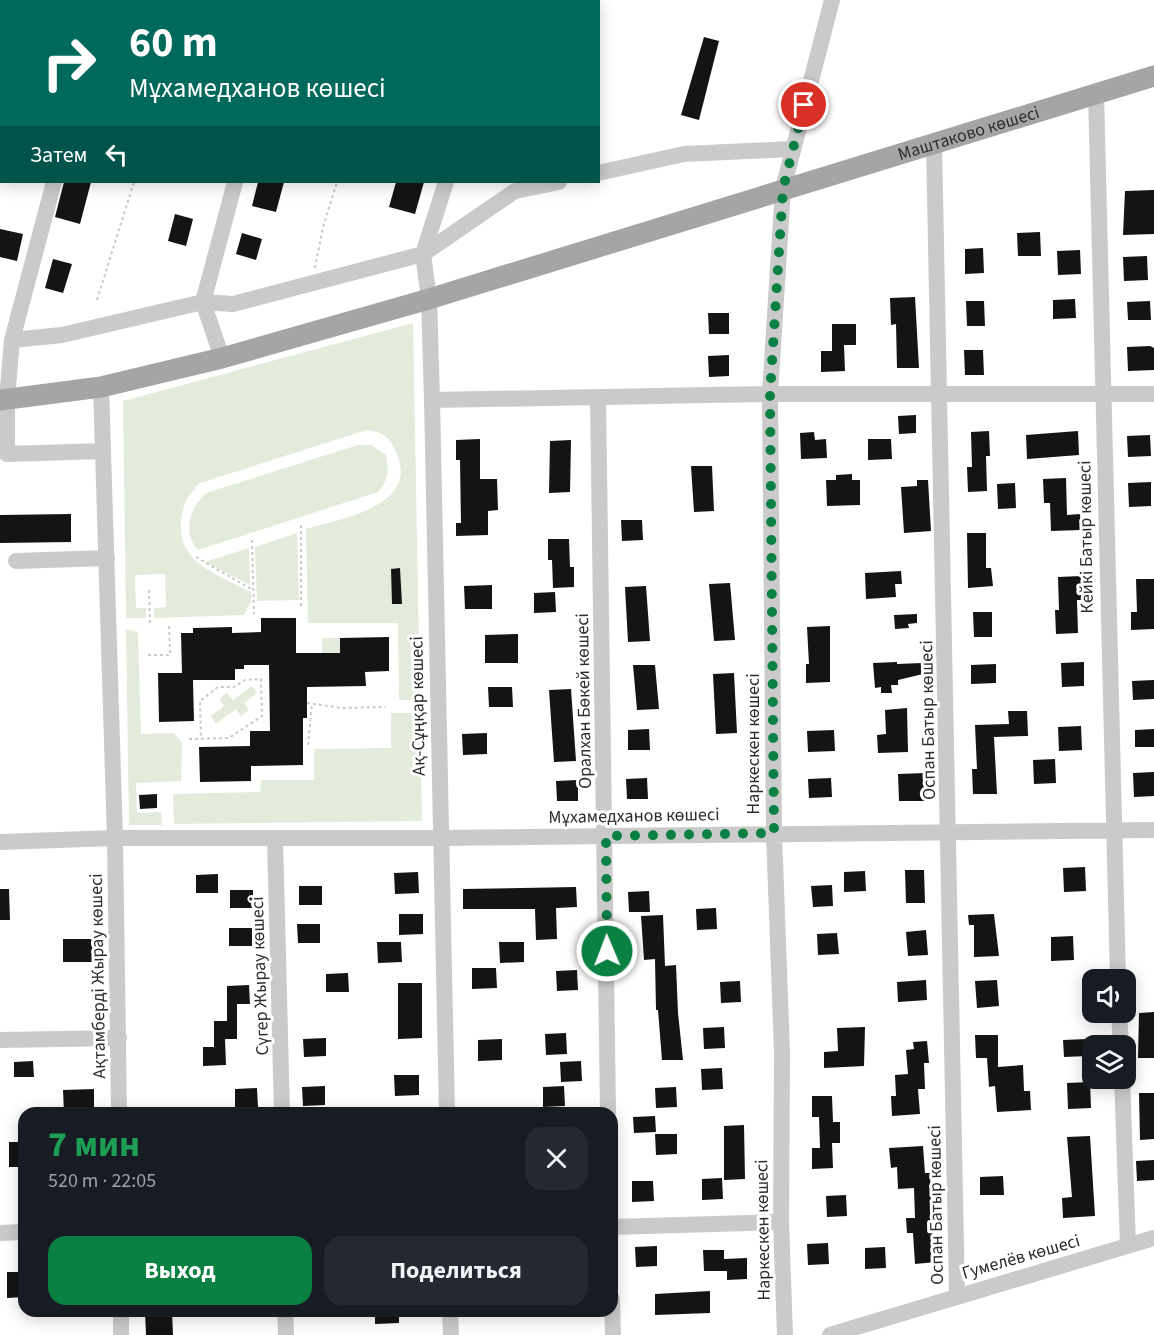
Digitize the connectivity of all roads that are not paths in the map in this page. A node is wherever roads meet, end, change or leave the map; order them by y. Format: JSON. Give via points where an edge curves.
{"nodes":[{"id":1,"x":832,"y":0,"type":"edge"},
{"id":2,"x":1154,"y":76,"type":"edge"},
{"id":3,"x":1096,"y":93,"type":"junction"},
{"id":4,"x":934,"y":143,"type":"junction"},
{"id":5,"x":792,"y":149,"type":"junction"},
{"id":6,"x":600,"y":173,"type":"edge"},
{"id":7,"x":54,"y":183,"type":"edge"},
{"id":8,"x":236,"y":183,"type":"edge"},
{"id":9,"x":446,"y":183,"type":"edge"},
{"id":10,"x":554,"y":183,"type":"edge"},
{"id":11,"x":783,"y":189,"type":"junction"},
{"id":12,"x":423,"y":254,"type":"junction"},
{"id":13,"x":429,"y":298,"type":"junction"},
{"id":14,"x":203,"y":302,"type":"junction"},
{"id":15,"x":12,"y":340,"type":"junction"},
{"id":16,"x":222,"y":358,"type":"junction"},
{"id":17,"x":101,"y":387,"type":"junction"},
{"id":18,"x":770,"y":394,"type":"junction"},
{"id":19,"x":939,"y":394,"type":"junction"},
{"id":20,"x":1154,"y":394,"type":"edge"},
{"id":21,"x":1102,"y":395,"type":"junction"},
{"id":22,"x":598,"y":397,"type":"junction"},
{"id":23,"x":3,"y":400,"type":"edge"},
{"id":24,"x":432,"y":400,"type":"junction"},
{"id":25,"x":103,"y":451,"type":"junction"},
{"id":26,"x":107,"y":558,"type":"junction"},
{"id":27,"x":16,"y":561,"type":"dead end"},
{"id":28,"x":1113,"y":830,"type":"junction"},
{"id":29,"x":1154,"y":830,"type":"edge"},
{"id":30,"x":950,"y":832,"type":"junction"},
{"id":31,"x":774,"y":833,"type":"junction"},
{"id":32,"x":606,"y":836,"type":"junction"},
{"id":33,"x":115,"y":838,"type":"junction"},
{"id":34,"x":275,"y":838,"type":"junction"},
{"id":35,"x":440,"y":838,"type":"junction"},
{"id":36,"x":0,"y":842,"type":"edge"},
{"id":37,"x":1118,"y":969,"type":"edge"},
{"id":38,"x":118,"y":1038,"type":"junction"},
{"id":39,"x":0,"y":1040,"type":"edge"},
{"id":40,"x":1122,"y":1089,"type":"edge"},
{"id":41,"x":119,"y":1107,"type":"edge"},
{"id":42,"x":282,"y":1107,"type":"edge"},
{"id":43,"x":447,"y":1107,"type":"edge"},
{"id":44,"x":609,"y":1107,"type":"edge"},
{"id":45,"x":781,"y":1222,"type":"junction"},
{"id":46,"x":618,"y":1227,"type":"edge"},
{"id":47,"x":18,"y":1232,"type":"edge"},
{"id":48,"x":0,"y":1233,"type":"edge"},
{"id":49,"x":1154,"y":1238,"type":"edge"},
{"id":50,"x":1128,"y":1246,"type":"junction"},
{"id":51,"x":957,"y":1296,"type":"junction"},
{"id":52,"x":121,"y":1317,"type":"edge"},
{"id":53,"x":285,"y":1317,"type":"edge"},
{"id":54,"x":450,"y":1317,"type":"edge"},
{"id":55,"x":612,"y":1317,"type":"edge"},
{"id":56,"x":121,"y":1335,"type":"edge"},
{"id":57,"x":286,"y":1335,"type":"edge"},
{"id":58,"x":451,"y":1335,"type":"edge"},
{"id":59,"x":613,"y":1335,"type":"edge"},
{"id":60,"x":785,"y":1335,"type":"edge"},
{"id":61,"x":830,"y":1335,"type":"edge"}],
"edges":[{"from":1,"to":5,"type":"street","name":"Наркескен көшесі"},
{"from":2,"to":3,"type":"main road","name":"Маштаково көшесі"},
{"from":3,"to":4,"type":"main road","name":"Маштаково көшесі"},
{"from":3,"to":21,"type":"street","name":"Кейкі Батыр көшесі"},
{"from":4,"to":11,"type":"main road","name":"Маштаково көшесі"},
{"from":4,"to":19,"type":"street","name":"Оспан Батыр көшесі"},
{"from":5,"to":6,"type":"street","via":[[684,154]]},
{"from":5,"to":11,"type":"street","name":"Наркескен көшесі"},
{"from":7,"to":15,"type":"street"},
{"from":8,"to":14,"type":"street"},
{"from":9,"to":12,"type":"street"},
{"from":10,"to":12,"type":"street","via":[[515,191]]},
{"from":11,"to":13,"type":"main road","name":"Маштаково көшесі"},
{"from":11,"to":18,"type":"street","name":"Наркескен көшесі"},
{"from":12,"to":13,"type":"street","name":"Ақ-Сұңқар көшесі"},
{"from":12,"to":14,"type":"street","via":[[233,304]]},
{"from":13,"to":16,"type":"main road","name":"Маштаково көшесі"},
{"from":13,"to":24,"type":"street","name":"Ақ-Сұңқар көшесі"},
{"from":14,"to":15,"type":"street","via":[[62,335]]},
{"from":14,"to":16,"type":"street"},
{"from":15,"to":23,"type":"street"},
{"from":16,"to":17,"type":"main road","name":"Маштаково көшесі"},
{"from":17,"to":23,"type":"main road","name":"Маштаково көшесі"},
{"from":17,"to":25,"type":"street","name":"Ақтамберді Жырау көшесі"},
{"from":18,"to":19,"type":"street"},
{"from":18,"to":22,"type":"street"},
{"from":18,"to":31,"type":"street","name":"Наркескен көшесі"},
{"from":19,"to":21,"type":"street"},
{"from":19,"to":30,"type":"street","name":"Оспан Батыр көшесі"},
{"from":20,"to":21,"type":"street"},
{"from":21,"to":28,"type":"street","name":"Кейкі Батыр көшесі"},
{"from":22,"to":24,"type":"street"},
{"from":22,"to":32,"type":"street","name":"Оралхан Бөкей көшесі"},
{"from":23,"to":25,"type":"street","via":[[7,453]]},
{"from":24,"to":35,"type":"street","name":"Ақ-Сұңқар көшесі"},
{"from":25,"to":26,"type":"street","name":"Ақтамберді Жырау көшесі"},
{"from":26,"to":27,"type":"street"},
{"from":26,"to":33,"type":"street","name":"Ақтамберді Жырау көшесі"},
{"from":28,"to":29,"type":"street","name":"Мұхамедханов көшесі"},
{"from":28,"to":30,"type":"street","name":"Мұхамедханов көшесі"},
{"from":28,"to":37,"type":"street","name":"Кейкі Батыр көшесі"},
{"from":30,"to":31,"type":"street","name":"Мұхамедханов көшесі"},
{"from":30,"to":51,"type":"street","name":"Оспан Батыр көшесі"},
{"from":31,"to":32,"type":"street","name":"Мұхамедханов көшесі"},
{"from":31,"to":45,"type":"street","name":"Наркескен көшесі","via":[[782,1052]]},
{"from":32,"to":35,"type":"street","name":"Мұхамедханов көшесі"},
{"from":32,"to":44,"type":"street","name":"Оралхан Бөкей көшесі"},
{"from":33,"to":34,"type":"street","name":"Мұхамедханов көшесі"},
{"from":33,"to":36,"type":"street","name":"Мұхамедханов көшесі"},
{"from":33,"to":38,"type":"street","name":"Ақтамберді Жырау көшесі"},
{"from":34,"to":35,"type":"street","name":"Мұхамедханов көшесі"},
{"from":34,"to":42,"type":"street","name":"Сүгер Жырау көшесі"},
{"from":35,"to":43,"type":"street","name":"Ақ-Сұңқар көшесі"},
{"from":38,"to":39,"type":"street"},
{"from":38,"to":41,"type":"street","name":"Ақтамберді Жырау көшесі"},
{"from":40,"to":50,"type":"street"},
{"from":45,"to":46,"type":"street"},
{"from":45,"to":60,"type":"street","name":"Наркескен көшесі"},
{"from":47,"to":48,"type":"street"},
{"from":49,"to":50,"type":"street","name":"Гумелёв көшесі"},
{"from":50,"to":51,"type":"street","name":"Гумелёв көшесі"},
{"from":51,"to":61,"type":"street","name":"Гумелёв көшесі"},
{"from":52,"to":56,"type":"street"},
{"from":53,"to":57,"type":"street"},
{"from":54,"to":58,"type":"street"},
{"from":55,"to":59,"type":"street"}]}
